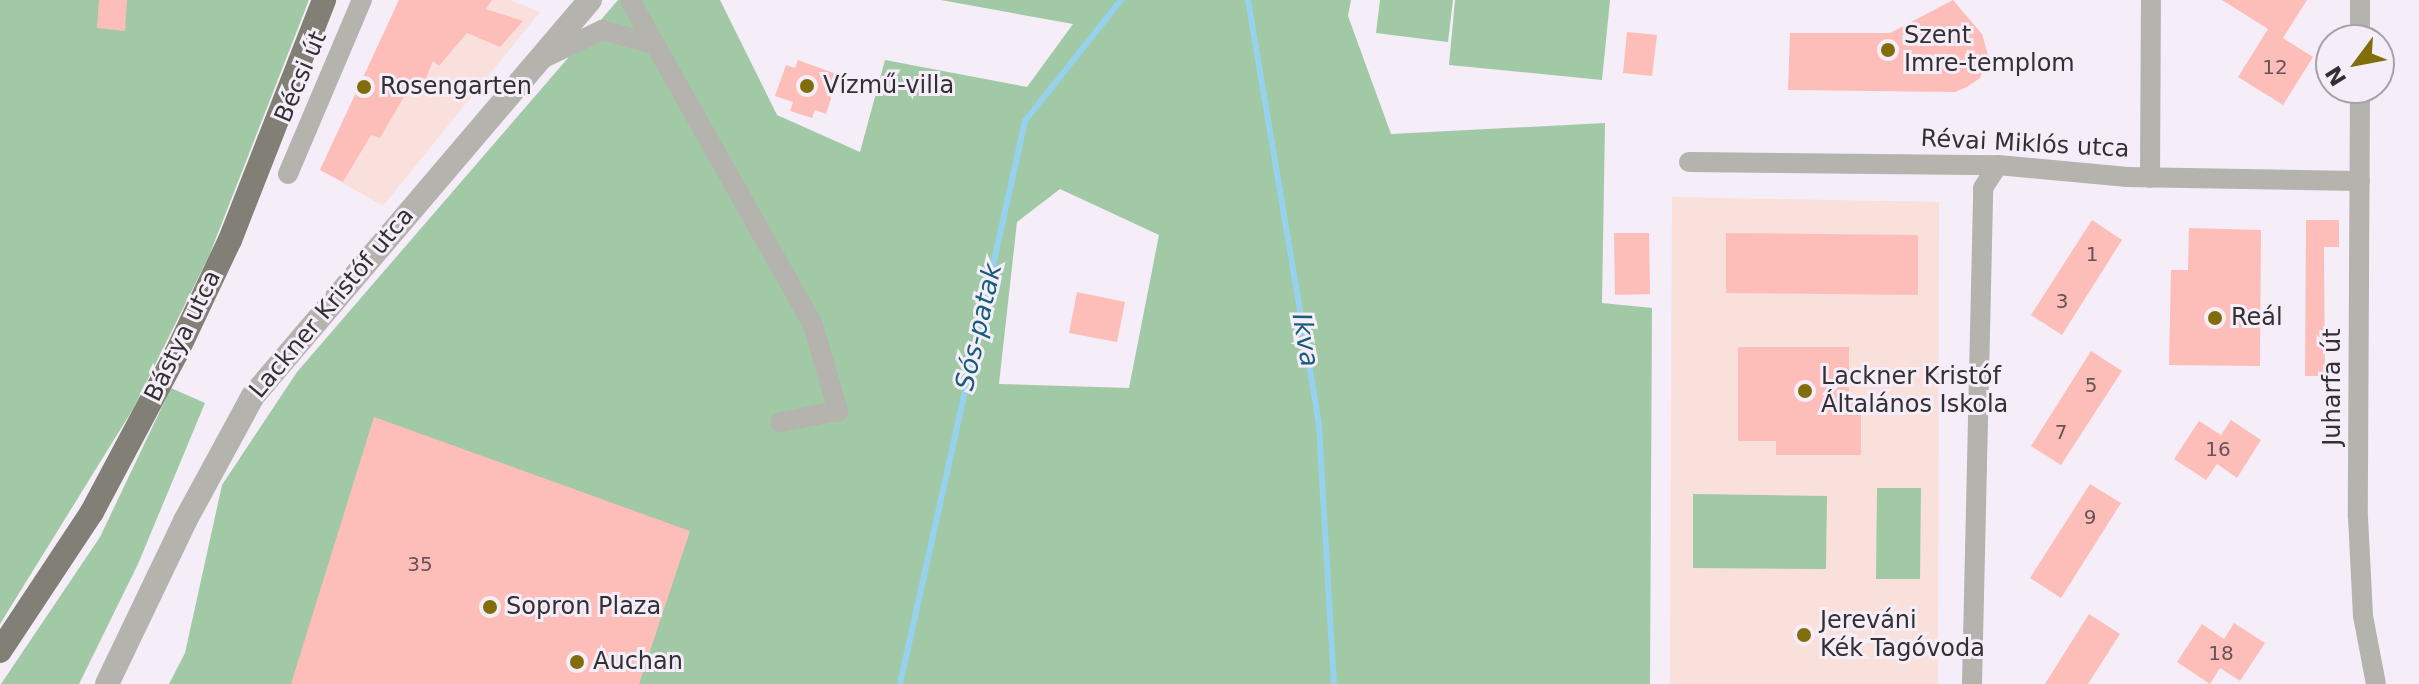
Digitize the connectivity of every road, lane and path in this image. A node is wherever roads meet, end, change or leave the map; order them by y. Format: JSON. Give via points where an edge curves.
{"nodes":[{"id":1,"x":324,"y":0,"type":"edge"},
{"id":2,"x":362,"y":0,"type":"edge"},
{"id":3,"x":590,"y":0,"type":"edge"},
{"id":4,"x":630,"y":0,"type":"edge"},
{"id":5,"x":2151,"y":0,"type":"edge"},
{"id":6,"x":2360,"y":0,"type":"edge"},
{"id":7,"x":2360,"y":24,"type":"edge"},
{"id":8,"x":654,"y":44,"type":"junction"},
{"id":9,"x":538,"y":62,"type":"junction"},
{"id":10,"x":2360,"y":104,"type":"edge"},
{"id":11,"x":1689,"y":162,"type":"dead end"},
{"id":12,"x":1998,"y":165,"type":"junction"},
{"id":13,"x":288,"y":174,"type":"dead end"},
{"id":14,"x":2150,"y":178,"type":"junction"},
{"id":15,"x":2360,"y":181,"type":"junction"},
{"id":16,"x":780,"y":422,"type":"dead end"},
{"id":17,"x":0,"y":651,"type":"edge"},
{"id":18,"x":107,"y":684,"type":"edge"},
{"id":19,"x":1972,"y":684,"type":"edge"},
{"id":20,"x":2376,"y":684,"type":"edge"}],
"edges":[{"from":1,"to":17,"type":"main road","name":"Bástya utca","via":[[230,240],[176,354],[92,512]]},
{"from":2,"to":13,"type":"street","name":"Bécsi út"},
{"from":3,"to":9,"type":"street","name":"Lackner Kristóf utca"},
{"from":4,"to":8,"type":"street"},
{"from":5,"to":14,"type":"street"},
{"from":6,"to":7,"type":"street"},
{"from":8,"to":9,"type":"street","via":[[602,30]]},
{"from":8,"to":16,"type":"street","via":[[813,325],[834,387],[838,411]]},
{"from":9,"to":18,"type":"street","name":"Lackner Kristóf utca","via":[[253,396],[185,521]]},
{"from":10,"to":15,"type":"street","name":"Juharfa út"},
{"from":11,"to":12,"type":"street","name":"Révai Miklós utca"},
{"from":12,"to":14,"type":"street","name":"Révai Miklós utca"},
{"from":12,"to":19,"type":"street","via":[[1983,188]]},
{"from":14,"to":15,"type":"street","name":"Révai Miklós utca"},
{"from":15,"to":20,"type":"street","name":"Juharfa út","via":[[2358,517],[2363,616]]}]}
